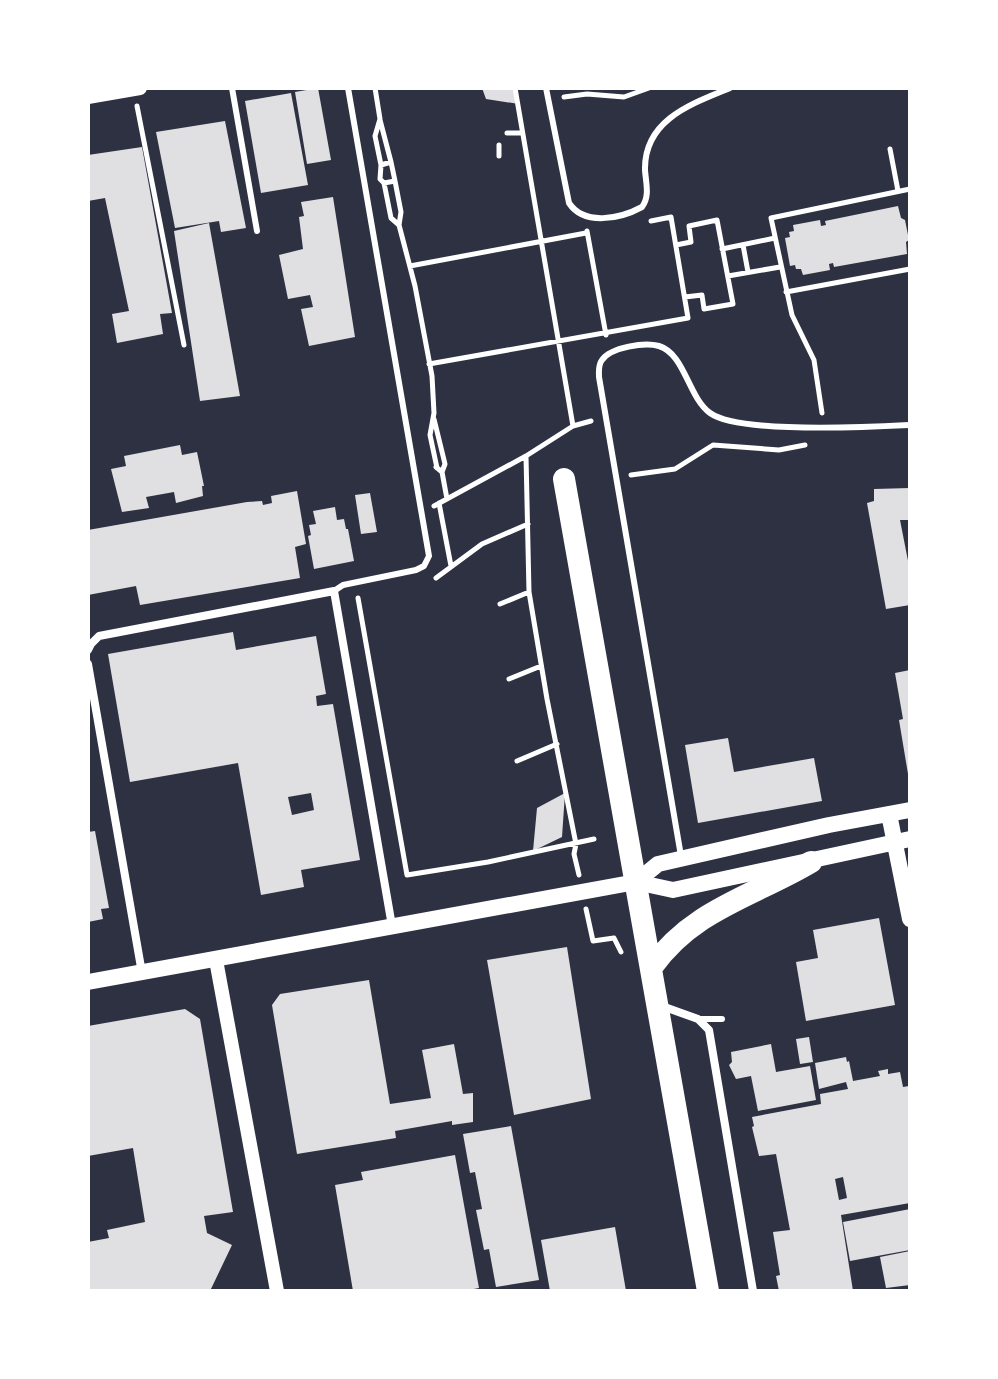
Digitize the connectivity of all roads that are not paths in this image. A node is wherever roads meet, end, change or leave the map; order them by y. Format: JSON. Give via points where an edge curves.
{"nodes":[{"id":1,"x":232,"y":88,"type":"edge"},
{"id":2,"x":348,"y":88,"type":"edge"},
{"id":3,"x":546,"y":88,"type":"edge"},
{"id":4,"x":730,"y":88,"type":"edge"},
{"id":5,"x":137,"y":89,"type":"edge"},
{"id":6,"x":88,"y":97,"type":"edge"},
{"id":7,"x":257,"y":231,"type":"dead end"},
{"id":8,"x":910,"y":425,"type":"edge"},
{"id":9,"x":564,"y":479,"type":"dead end"},
{"id":10,"x":334,"y":591,"type":"junction"},
{"id":11,"x":89,"y":645,"type":"edge"},
{"id":12,"x":88,"y":664,"type":"edge"},
{"id":13,"x":910,"y":810,"type":"edge"},
{"id":14,"x":889,"y":814,"type":"junction"},
{"id":15,"x":902,"y":840,"type":"edge"},
{"id":16,"x":682,"y":859,"type":"junction"},
{"id":17,"x":811,"y":862,"type":"junction"},
{"id":18,"x":636,"y":882,"type":"junction"},
{"id":19,"x":910,"y":919,"type":"edge"},
{"id":20,"x":392,"y":926,"type":"junction"},
{"id":21,"x":216,"y":960,"type":"junction"},
{"id":22,"x":652,"y":967,"type":"junction"},
{"id":23,"x":142,"y":973,"type":"junction"},
{"id":24,"x":88,"y":982,"type":"edge"},
{"id":25,"x":658,"y":1005,"type":"junction"},
{"id":26,"x":698,"y":1019,"type":"junction"},
{"id":27,"x":722,"y":1019,"type":"dead end"},
{"id":28,"x":277,"y":1291,"type":"edge"},
{"id":29,"x":708,"y":1291,"type":"edge"},
{"id":30,"x":753,"y":1291,"type":"edge"}],
"edges":[{"from":1,"to":7,"type":"lane"},
{"from":2,"to":10,"type":"lane","via":[[429,556],[416,570]]},
{"from":3,"to":4,"type":"lane","via":[[569,203],[589,217],[642,207],[647,198],[646,157],[659,128],[682,109]]},
{"from":5,"to":6,"type":"street"},
{"from":8,"to":16,"type":"lane","via":[[727,419],[712,414],[670,352],[658,346],[613,351],[603,358],[599,367]]},
{"from":9,"to":18,"type":"highway"},
{"from":10,"to":11,"type":"street","via":[[99,636]]},
{"from":10,"to":20,"type":"street"},
{"from":12,"to":23,"type":"street"},
{"from":13,"to":14,"type":"main road"},
{"from":14,"to":15,"type":"main road"},
{"from":14,"to":16,"type":"main road"},
{"from":15,"to":17,"type":"main road"},
{"from":15,"to":19,"type":"main road"},
{"from":16,"to":18,"type":"main road","via":[[658,864]]},
{"from":17,"to":18,"type":"main road","via":[[673,890]]},
{"from":17,"to":22,"type":"highway","via":[[713,911],[667,945]]},
{"from":18,"to":20,"type":"main road"},
{"from":18,"to":22,"type":"highway"},
{"from":20,"to":21,"type":"main road"},
{"from":21,"to":23,"type":"main road"},
{"from":21,"to":28,"type":"street"},
{"from":22,"to":25,"type":"highway"},
{"from":23,"to":24,"type":"main road"},
{"from":25,"to":26,"type":"street"},
{"from":25,"to":29,"type":"highway"},
{"from":26,"to":27,"type":"lane"},
{"from":26,"to":30,"type":"street","via":[[709,1030]]}]}
